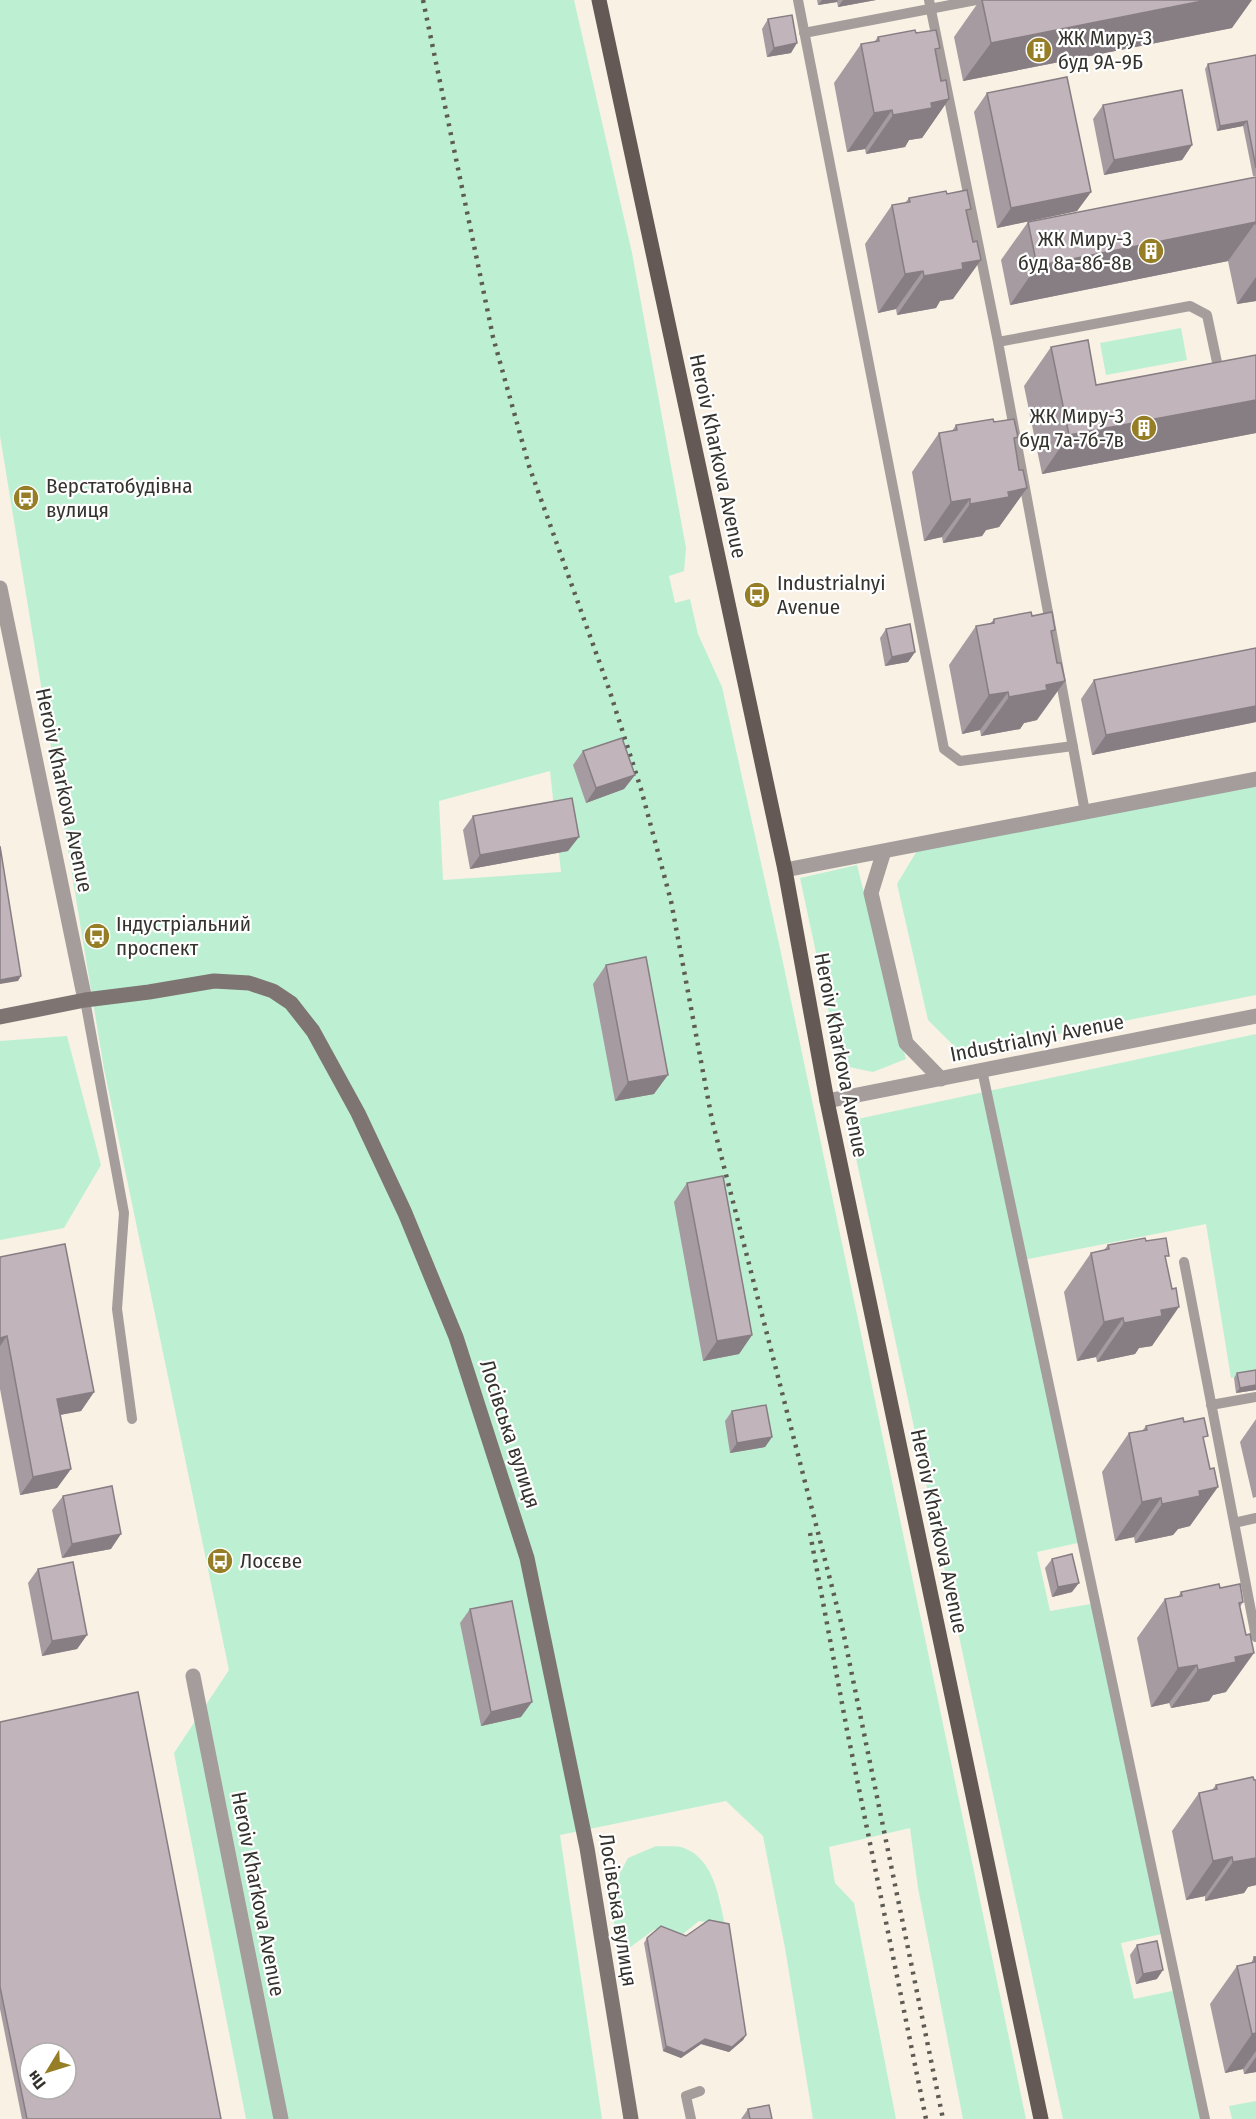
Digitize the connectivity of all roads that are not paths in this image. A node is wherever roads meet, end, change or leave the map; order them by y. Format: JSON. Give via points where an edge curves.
{"nodes":[{"id":1,"x":599,"y":0,"type":"edge"},
{"id":2,"x":798,"y":0,"type":"edge"},
{"id":3,"x":976,"y":0,"type":"edge"},
{"id":4,"x":930,"y":4,"type":"edge"},
{"id":5,"x":804,"y":33,"type":"junction"},
{"id":6,"x":998,"y":342,"type":"junction"},
{"id":7,"x":1237,"y":364,"type":"edge"},
{"id":8,"x":1218,"y":367,"type":"junction"},
{"id":9,"x":1206,"y":370,"type":"edge"},
{"id":10,"x":0,"y":588,"type":"edge"},
{"id":11,"x":2,"y":608,"type":"edge"},
{"id":12,"x":1073,"y":746,"type":"junction"},
{"id":13,"x":1256,"y":779,"type":"edge"},
{"id":14,"x":1085,"y":812,"type":"junction"},
{"id":15,"x":884,"y":851,"type":"junction"},
{"id":16,"x":785,"y":870,"type":"junction"},
{"id":17,"x":85,"y":1000,"type":"junction"},
{"id":18,"x":1256,"y":1016,"type":"edge"},
{"id":19,"x":0,"y":1017,"type":"edge"},
{"id":20,"x":982,"y":1070,"type":"junction"},
{"id":21,"x":941,"y":1078,"type":"junction"},
{"id":22,"x":827,"y":1101,"type":"junction"},
{"id":23,"x":1184,"y":1262,"type":"dead end"},
{"id":24,"x":1256,"y":1396,"type":"edge"},
{"id":25,"x":1211,"y":1405,"type":"junction"},
{"id":26,"x":132,"y":1419,"type":"dead end"},
{"id":27,"x":1256,"y":1518,"type":"edge"},
{"id":28,"x":1234,"y":1523,"type":"junction"},
{"id":29,"x":1254,"y":1616,"type":"edge"},
{"id":30,"x":1256,"y":1637,"type":"edge"},
{"id":31,"x":193,"y":1676,"type":"dead end"},
{"id":32,"x":700,"y":2091,"type":"dead end"},
{"id":33,"x":280,"y":2119,"type":"edge"},
{"id":34,"x":631,"y":2119,"type":"edge"},
{"id":35,"x":691,"y":2119,"type":"edge"},
{"id":36,"x":1041,"y":2119,"type":"edge"},
{"id":37,"x":1205,"y":2119,"type":"edge"}],
"edges":[{"from":1,"to":16,"type":"main road","name":"Heroiv Kharkova Avenue"},
{"from":2,"to":5,"type":"lane"},
{"from":3,"to":4,"type":"lane"},
{"from":4,"to":5,"type":"lane"},
{"from":4,"to":6,"type":"lane"},
{"from":5,"to":12,"type":"lane","via":[[945,749],[960,761]]},
{"from":6,"to":8,"type":"lane","via":[[1073,334],[1190,306],[1208,315]]},
{"from":6,"to":12,"type":"lane"},
{"from":7,"to":8,"type":"lane"},
{"from":8,"to":9,"type":"lane"},
{"from":10,"to":11,"type":"street","name":"Heroiv Kharkova Avenue"},
{"from":11,"to":17,"type":"street","name":"Heroiv Kharkova Avenue"},
{"from":12,"to":14,"type":"lane"},
{"from":13,"to":14,"type":"street"},
{"from":14,"to":15,"type":"street"},
{"from":15,"to":16,"type":"street"},
{"from":15,"to":21,"type":"street","via":[[872,893],[906,1043]]},
{"from":16,"to":22,"type":"main road","name":"Heroiv Kharkova Avenue"},
{"from":17,"to":19,"type":"main road","name":"Лосівська вулиця"},
{"from":17,"to":26,"type":"lane","via":[[124,1214],[117,1309]]},
{"from":17,"to":34,"type":"main road","name":"Лосівська вулиця","via":[[214,981],[249,983],[273,991],[291,1003],[313,1031],[358,1113],[456,1337],[527,1558],[587,1848]]},
{"from":18,"to":20,"type":"street","name":"Industrialnyi Avenue"},
{"from":20,"to":21,"type":"street","name":"Industrialnyi Avenue"},
{"from":20,"to":37,"type":"lane"},
{"from":21,"to":22,"type":"street","name":"Industrialnyi Avenue"},
{"from":22,"to":36,"type":"main road","name":"Heroiv Kharkova Avenue"},
{"from":23,"to":25,"type":"lane"},
{"from":24,"to":25,"type":"lane"},
{"from":25,"to":28,"type":"lane"},
{"from":27,"to":28,"type":"lane"},
{"from":28,"to":29,"type":"lane"},
{"from":29,"to":30,"type":"lane"},
{"from":31,"to":33,"type":"street","name":"Heroiv Kharkova Avenue"},
{"from":32,"to":35,"type":"lane","via":[[686,2096]]}]}
